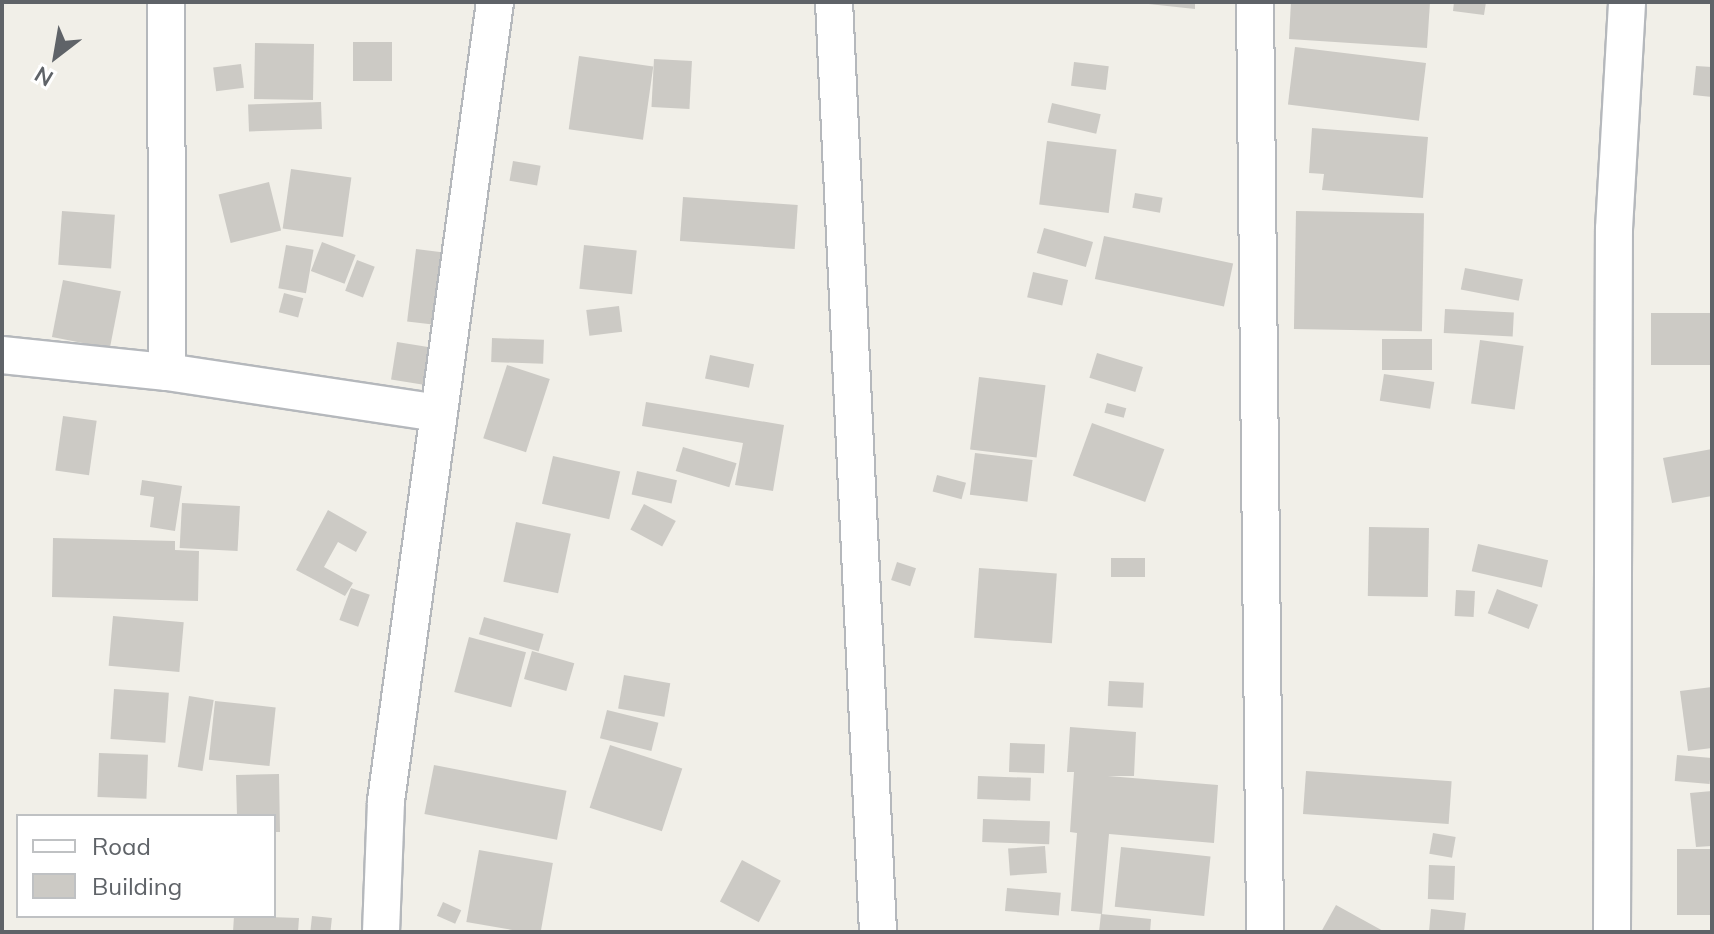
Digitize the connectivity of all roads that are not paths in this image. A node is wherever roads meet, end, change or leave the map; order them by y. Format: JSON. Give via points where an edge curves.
{"nodes":[{"id":1,"x":166,"y":2,"type":"edge"},
{"id":2,"x":495,"y":2,"type":"edge"},
{"id":3,"x":834,"y":2,"type":"edge"},
{"id":4,"x":1255,"y":2,"type":"edge"},
{"id":5,"x":1627,"y":2,"type":"edge"},
{"id":6,"x":2,"y":355,"type":"edge"},
{"id":7,"x":167,"y":372,"type":"junction"},
{"id":8,"x":439,"y":413,"type":"junction"},
{"id":9,"x":381,"y":932,"type":"edge"},
{"id":10,"x":878,"y":932,"type":"edge"},
{"id":11,"x":1265,"y":932,"type":"edge"},
{"id":12,"x":1612,"y":932,"type":"edge"}],
"edges":[{"from":1,"to":7,"type":"street"},
{"from":2,"to":8,"type":"street"},
{"from":3,"to":10,"type":"street"},
{"from":4,"to":11,"type":"street"},
{"from":5,"to":12,"type":"street","via":[[1614,229]]},
{"from":6,"to":7,"type":"street"},
{"from":7,"to":8,"type":"street"},
{"from":8,"to":9,"type":"street","via":[[386,801]]}]}
